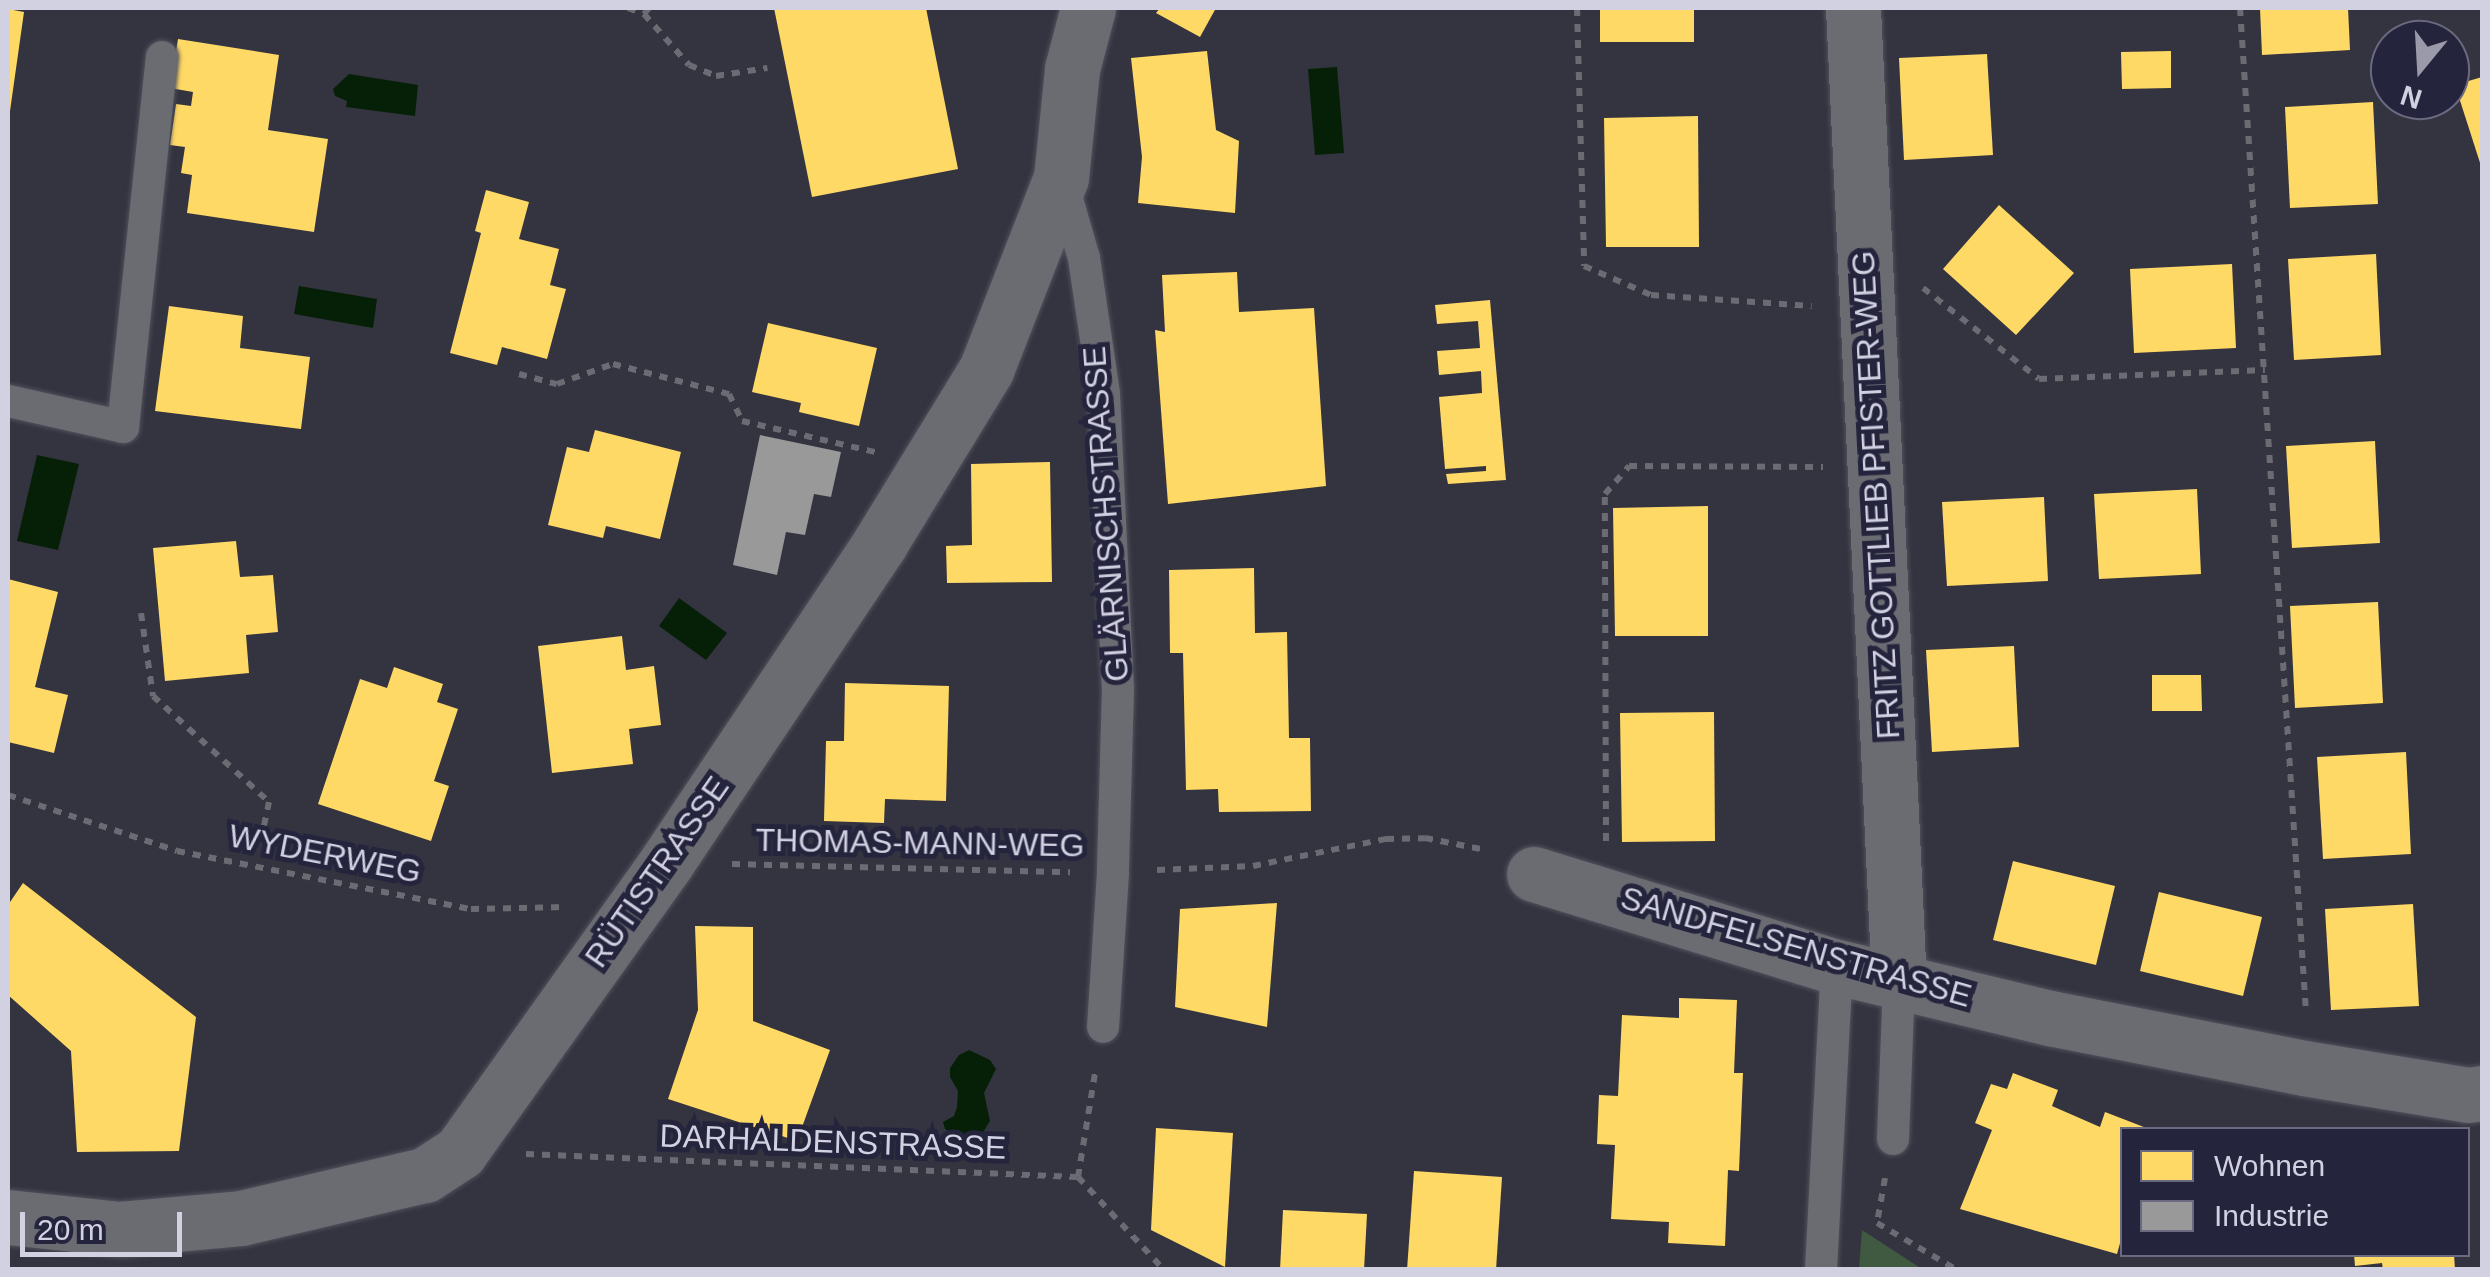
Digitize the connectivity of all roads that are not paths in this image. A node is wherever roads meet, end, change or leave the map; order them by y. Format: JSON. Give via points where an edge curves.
{"nodes":[{"id":1,"x":1088,"y":8,"type":"edge"},
{"id":2,"x":1853,"y":8,"type":"edge"},
{"id":3,"x":162,"y":57,"type":"dead end"},
{"id":4,"x":1061,"y":178,"type":"junction"},
{"id":5,"x":8,"y":401,"type":"edge"},
{"id":6,"x":1534,"y":874,"type":"road end"},
{"id":7,"x":1837,"y":966,"type":"junction"},
{"id":8,"x":1899,"y":982,"type":"junction"},
{"id":9,"x":1102,"y":1026,"type":"road end"},
{"id":10,"x":2482,"y":1093,"type":"edge"},
{"id":11,"x":1893,"y":1139,"type":"road end"},
{"id":12,"x":8,"y":1217,"type":"edge"},
{"id":13,"x":1821,"y":1270,"type":"edge"}],
"edges":[{"from":1,"to":4,"type":"street","name":"GLÄRNISCHSTRASSE","via":[[1072,70]]},
{"from":2,"to":8,"type":"street","name":"FRITZ GOTTLIEB PFISTER-WEG"},
{"from":3,"to":5,"type":"lane","via":[[123,428]]},
{"from":4,"to":9,"type":"lane","name":"GLÄRNISCHSTRASSE","via":[[1084,258],[1104,394],[1118,689]]},
{"from":4,"to":12,"type":"street","name":"RÜTISTRASSE","via":[[986,370],[930,465],[654,880],[460,1152],[425,1175],[241,1218],[120,1229]]},
{"from":6,"to":7,"type":"street","name":"SANDFELSENSTRASSE"},
{"from":7,"to":8,"type":"street","name":"SANDFELSENSTRASSE"},
{"from":7,"to":13,"type":"lane"},
{"from":8,"to":10,"type":"street","name":"SANDFELSENSTRASSE","via":[[2304,1068]]},
{"from":8,"to":11,"type":"lane"}]}
